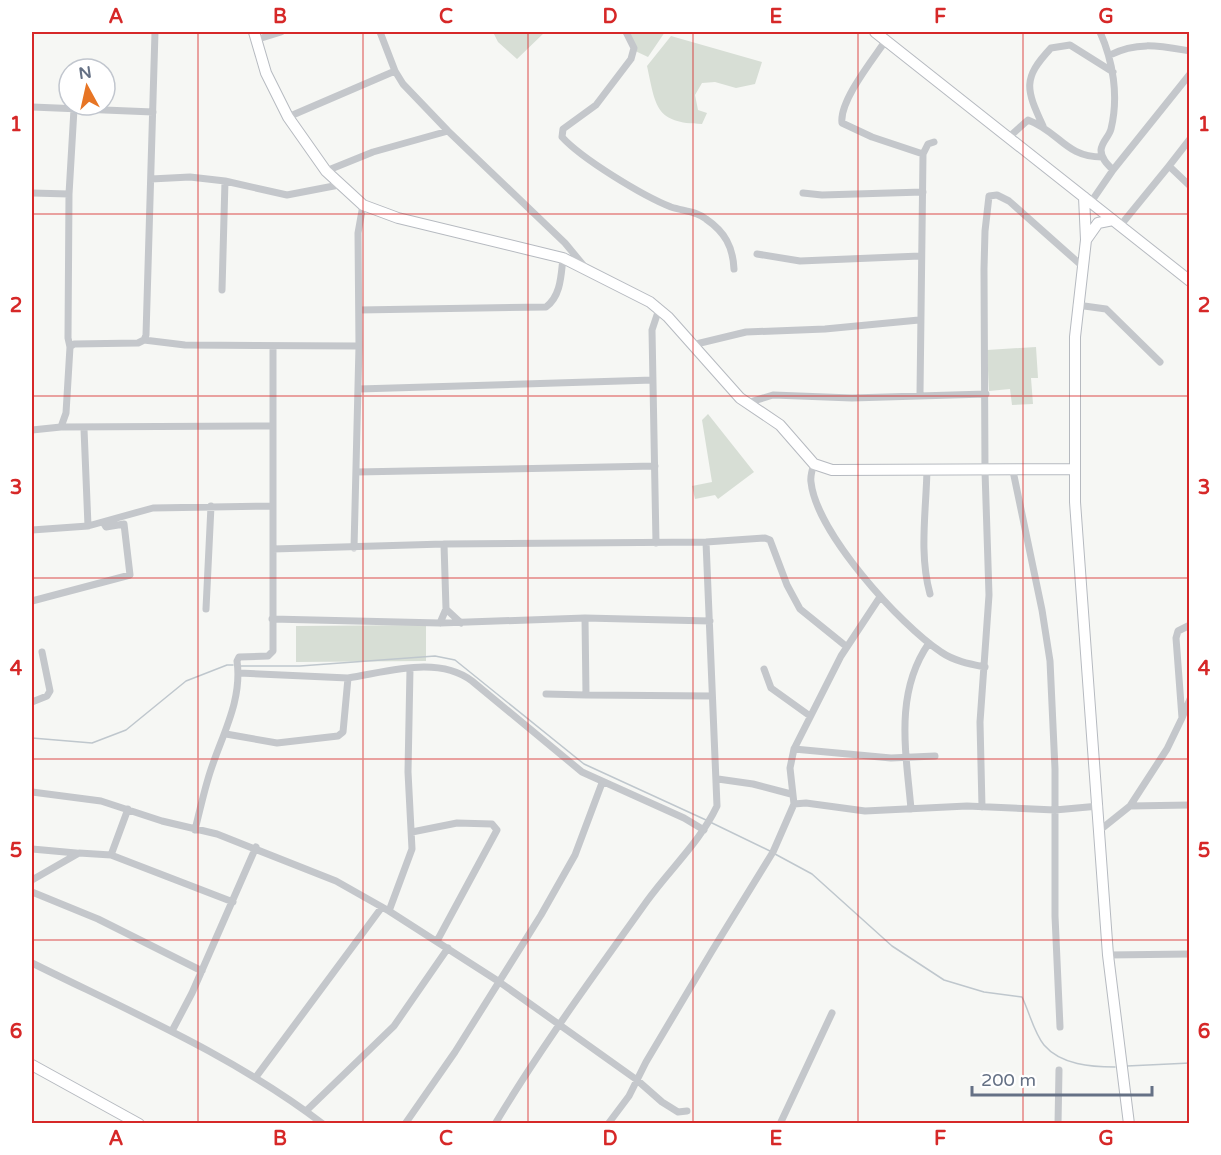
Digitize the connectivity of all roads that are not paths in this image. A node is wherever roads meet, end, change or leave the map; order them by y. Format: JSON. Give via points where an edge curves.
{"nodes":[{"id":1,"x":155,"y":32,"type":"edge"},
{"id":2,"x":281,"y":32,"type":"edge"},
{"id":3,"x":380,"y":32,"type":"edge"},
{"id":4,"x":626,"y":32,"type":"edge"},
{"id":5,"x":875,"y":32,"type":"edge"},
{"id":6,"x":1100,"y":32,"type":"edge"},
{"id":7,"x":255,"y":36,"type":"edge"},
{"id":8,"x":886,"y":40,"type":"junction"},
{"id":9,"x":1190,"y":51,"type":"edge"},
{"id":10,"x":1110,"y":55,"type":"junction"},
{"id":11,"x":394,"y":71,"type":"junction"},
{"id":12,"x":1113,"y":72,"type":"junction"},
{"id":13,"x":1190,"y":74,"type":"edge"},
{"id":14,"x":32,"y":107,"type":"edge"},
{"id":15,"x":57,"y":109,"type":"edge"},
{"id":16,"x":117,"y":111,"type":"edge"},
{"id":17,"x":153,"y":112,"type":"junction"},
{"id":18,"x":74,"y":117,"type":"edge"},
{"id":19,"x":288,"y":117,"type":"junction"},
{"id":20,"x":1043,"y":126,"type":"junction"},
{"id":21,"x":448,"y":131,"type":"junction"},
{"id":22,"x":1009,"y":137,"type":"junction"},
{"id":23,"x":1190,"y":140,"type":"edge"},
{"id":24,"x":934,"y":142,"type":"dead end"},
{"id":25,"x":922,"y":154,"type":"junction"},
{"id":26,"x":1102,"y":157,"type":"junction"},
{"id":27,"x":1169,"y":166,"type":"junction"},
{"id":28,"x":1113,"y":170,"type":"junction"},
{"id":29,"x":326,"y":171,"type":"junction"},
{"id":30,"x":151,"y":179,"type":"junction"},
{"id":31,"x":225,"y":181,"type":"junction"},
{"id":32,"x":339,"y":185,"type":"junction"},
{"id":33,"x":1190,"y":186,"type":"edge"},
{"id":34,"x":923,"y":192,"type":"junction"},
{"id":35,"x":32,"y":193,"type":"edge"},
{"id":36,"x":803,"y":193,"type":"dead end"},
{"id":37,"x":69,"y":194,"type":"junction"},
{"id":38,"x":1087,"y":200,"type":"junction"},
{"id":39,"x":363,"y":205,"type":"junction"},
{"id":40,"x":1117,"y":223,"type":"junction"},
{"id":41,"x":1086,"y":240,"type":"junction"},
{"id":42,"x":757,"y":255,"type":"dead end"},
{"id":43,"x":920,"y":256,"type":"junction"},
{"id":44,"x":563,"y":258,"type":"junction"},
{"id":45,"x":1081,"y":265,"type":"junction"},
{"id":46,"x":584,"y":266,"type":"junction"},
{"id":47,"x":734,"y":269,"type":"dead end"},
{"id":48,"x":1190,"y":281,"type":"edge"},
{"id":49,"x":222,"y":290,"type":"dead end"},
{"id":50,"x":1077,"y":305,"type":"junction"},
{"id":51,"x":659,"y":309,"type":"junction"},
{"id":52,"x":359,"y":310,"type":"junction"},
{"id":53,"x":919,"y":320,"type":"junction"},
{"id":54,"x":144,"y":340,"type":"junction"},
{"id":55,"x":692,"y":345,"type":"junction"},
{"id":56,"x":273,"y":346,"type":"junction"},
{"id":57,"x":359,"y":346,"type":"junction"},
{"id":58,"x":70,"y":347,"type":"junction"},
{"id":59,"x":1160,"y":362,"type":"dead end"},
{"id":60,"x":653,"y":380,"type":"junction"},
{"id":61,"x":359,"y":389,"type":"junction"},
{"id":62,"x":920,"y":394,"type":"junction"},
{"id":63,"x":986,"y":394,"type":"junction"},
{"id":64,"x":746,"y":403,"type":"junction"},
{"id":65,"x":273,"y":426,"type":"junction"},
{"id":66,"x":61,"y":427,"type":"junction"},
{"id":67,"x":84,"y":429,"type":"junction"},
{"id":68,"x":32,"y":430,"type":"edge"},
{"id":69,"x":814,"y":464,"type":"junction"},
{"id":70,"x":655,"y":466,"type":"junction"},
{"id":71,"x":927,"y":470,"type":"junction"},
{"id":72,"x":1074,"y":470,"type":"junction"},
{"id":73,"x":985,"y":471,"type":"junction"},
{"id":74,"x":1013,"y":471,"type":"junction"},
{"id":75,"x":357,"y":472,"type":"junction"},
{"id":76,"x":212,"y":506,"type":"junction"},
{"id":77,"x":273,"y":506,"type":"junction"},
{"id":78,"x":103,"y":522,"type":"junction"},
{"id":79,"x":88,"y":526,"type":"junction"},
{"id":80,"x":32,"y":530,"type":"edge"},
{"id":81,"x":706,"y":542,"type":"junction"},
{"id":82,"x":656,"y":543,"type":"junction"},
{"id":83,"x":444,"y":544,"type":"junction"},
{"id":84,"x":354,"y":548,"type":"junction"},
{"id":85,"x":273,"y":549,"type":"junction"},
{"id":86,"x":930,"y":594,"type":"dead end"},
{"id":87,"x":880,"y":597,"type":"junction"},
{"id":88,"x":32,"y":601,"type":"edge"},
{"id":89,"x":206,"y":609,"type":"dead end"},
{"id":90,"x":446,"y":609,"type":"junction"},
{"id":91,"x":585,"y":618,"type":"junction"},
{"id":92,"x":272,"y":619,"type":"junction"},
{"id":93,"x":710,"y":621,"type":"junction"},
{"id":94,"x":440,"y":623,"type":"junction"},
{"id":95,"x":461,"y":623,"type":"junction"},
{"id":96,"x":1190,"y":625,"type":"edge"},
{"id":97,"x":929,"y":643,"type":"junction"},
{"id":98,"x":847,"y":647,"type":"junction"},
{"id":99,"x":42,"y":652,"type":"dead end"},
{"id":100,"x":238,"y":667,"type":"junction"},
{"id":101,"x":985,"y":668,"type":"junction"},
{"id":102,"x":410,"y":669,"type":"junction"},
{"id":103,"x":764,"y":669,"type":"dead end"},
{"id":104,"x":348,"y":678,"type":"junction"},
{"id":105,"x":546,"y":694,"type":"dead end"},
{"id":106,"x":586,"y":695,"type":"junction"},
{"id":107,"x":712,"y":696,"type":"junction"},
{"id":108,"x":1190,"y":699,"type":"edge"},
{"id":109,"x":32,"y":702,"type":"edge"},
{"id":110,"x":810,"y":716,"type":"junction"},
{"id":111,"x":1182,"y":718,"type":"junction"},
{"id":112,"x":226,"y":734,"type":"junction"},
{"id":113,"x":794,"y":749,"type":"junction"},
{"id":114,"x":935,"y":756,"type":"dead end"},
{"id":115,"x":907,"y":758,"type":"junction"},
{"id":116,"x":718,"y":779,"type":"junction"},
{"id":117,"x":602,"y":783,"type":"junction"},
{"id":118,"x":32,"y":792,"type":"edge"},
{"id":119,"x":791,"y":794,"type":"junction"},
{"id":120,"x":794,"y":804,"type":"junction"},
{"id":121,"x":1099,"y":806,"type":"junction"},
{"id":122,"x":1130,"y":806,"type":"junction"},
{"id":123,"x":1190,"y":806,"type":"edge"},
{"id":124,"x":982,"y":807,"type":"junction"},
{"id":125,"x":128,"y":809,"type":"junction"},
{"id":126,"x":911,"y":809,"type":"junction"},
{"id":127,"x":1056,"y":810,"type":"junction"},
{"id":128,"x":707,"y":826,"type":"junction"},
{"id":129,"x":195,"y":830,"type":"junction"},
{"id":130,"x":1100,"y":830,"type":"junction"},
{"id":131,"x":412,"y":832,"type":"junction"},
{"id":132,"x":256,"y":847,"type":"junction"},
{"id":133,"x":32,"y":849,"type":"edge"},
{"id":134,"x":79,"y":853,"type":"junction"},
{"id":135,"x":111,"y":855,"type":"junction"},
{"id":136,"x":32,"y":880,"type":"edge"},
{"id":137,"x":32,"y":892,"type":"edge"},
{"id":138,"x":233,"y":902,"type":"junction"},
{"id":139,"x":382,"y":907,"type":"junction"},
{"id":140,"x":389,"y":911,"type":"junction"},
{"id":141,"x":437,"y":941,"type":"junction"},
{"id":142,"x":448,"y":948,"type":"junction"},
{"id":143,"x":1190,"y":954,"type":"edge"},
{"id":144,"x":1108,"y":955,"type":"junction"},
{"id":145,"x":32,"y":963,"type":"edge"},
{"id":146,"x":202,"y":971,"type":"junction"},
{"id":147,"x":498,"y":981,"type":"junction"},
{"id":148,"x":832,"y":1013,"type":"dead end"},
{"id":149,"x":560,"y":1024,"type":"junction"},
{"id":150,"x":1060,"y":1027,"type":"dead end"},
{"id":151,"x":172,"y":1031,"type":"junction"},
{"id":152,"x":32,"y":1065,"type":"edge"},
{"id":153,"x":1059,"y":1070,"type":"dead end"},
{"id":154,"x":256,"y":1077,"type":"junction"},
{"id":155,"x":637,"y":1080,"type":"junction"},
{"id":156,"x":306,"y":1111,"type":"junction"},
{"id":157,"x":687,"y":1111,"type":"dead end"},
{"id":158,"x":138,"y":1124,"type":"edge"},
{"id":159,"x":323,"y":1124,"type":"edge"},
{"id":160,"x":405,"y":1124,"type":"edge"},
{"id":161,"x":495,"y":1124,"type":"edge"},
{"id":162,"x":608,"y":1124,"type":"edge"},
{"id":163,"x":780,"y":1124,"type":"edge"},
{"id":164,"x":1058,"y":1124,"type":"edge"},
{"id":165,"x":1129,"y":1124,"type":"edge"}],
"edges":[{"from":1,"to":17,"type":"street"},
{"from":2,"to":7,"type":"street"},
{"from":3,"to":11,"type":"street"},
{"from":4,"to":47,"type":"street","via":[[634,48],[631,59],[596,105],[563,129],[562,137],[648,196],[705,218],[731,247]]},
{"from":5,"to":8,"type":"street"},
{"from":6,"to":10,"type":"street"},
{"from":7,"to":19,"type":"street","via":[[266,73]]},
{"from":8,"to":22,"type":"street"},
{"from":8,"to":25,"type":"street","via":[[850,97],[842,123]]},
{"from":9,"to":10,"type":"street","via":[[1145,44]]},
{"from":10,"to":12,"type":"street"},
{"from":11,"to":19,"type":"street"},
{"from":11,"to":21,"type":"street"},
{"from":12,"to":20,"type":"street","via":[[1070,45],[1051,48],[1031,73],[1028,86]]},
{"from":12,"to":26,"type":"street","via":[[1112,127],[1102,145]]},
{"from":13,"to":28,"type":"street"},
{"from":14,"to":15,"type":"street"},
{"from":16,"to":17,"type":"street"},
{"from":17,"to":30,"type":"street"},
{"from":18,"to":37,"type":"street"},
{"from":19,"to":29,"type":"street"},
{"from":20,"to":22,"type":"street","via":[[1024,121]]},
{"from":20,"to":26,"type":"street","via":[[1074,152]]},
{"from":21,"to":29,"type":"street"},
{"from":21,"to":46,"type":"street"},
{"from":22,"to":38,"type":"street"},
{"from":23,"to":27,"type":"street"},
{"from":24,"to":25,"type":"street"},
{"from":25,"to":34,"type":"street"},
{"from":26,"to":28,"type":"street"},
{"from":27,"to":33,"type":"street"},
{"from":27,"to":40,"type":"street"},
{"from":28,"to":38,"type":"street"},
{"from":29,"to":32,"type":"street"},
{"from":30,"to":31,"type":"street","via":[[190,177]]},
{"from":30,"to":54,"type":"street"},
{"from":31,"to":32,"type":"street","via":[[287,195]]},
{"from":31,"to":49,"type":"street"},
{"from":32,"to":39,"type":"street"},
{"from":34,"to":36,"type":"street"},
{"from":34,"to":43,"type":"street"},
{"from":35,"to":37,"type":"street"},
{"from":37,"to":58,"type":"street"},
{"from":38,"to":40,"type":"street"},
{"from":38,"to":41,"type":"street"},
{"from":39,"to":44,"type":"street","via":[[408,221]]},
{"from":39,"to":52,"type":"street","via":[[358,233]]},
{"from":40,"to":41,"type":"street","via":[[1098,223]]},
{"from":40,"to":48,"type":"street"},
{"from":41,"to":45,"type":"street"},
{"from":42,"to":43,"type":"street","via":[[800,261]]},
{"from":43,"to":53,"type":"street"},
{"from":44,"to":46,"type":"street"},
{"from":44,"to":52,"type":"street","via":[[560,285],[553,302],[546,307]]},
{"from":45,"to":50,"type":"street"},
{"from":45,"to":63,"type":"street","via":[[1009,201],[998,195],[989,196],[985,231]]},
{"from":46,"to":51,"type":"street"},
{"from":50,"to":59,"type":"street","via":[[1106,309]]},
{"from":50,"to":72,"type":"street"},
{"from":51,"to":55,"type":"street"},
{"from":51,"to":60,"type":"street","via":[[652,330]]},
{"from":52,"to":57,"type":"street"},
{"from":53,"to":55,"type":"street","via":[[746,332]]},
{"from":53,"to":62,"type":"street"},
{"from":54,"to":56,"type":"street","via":[[185,345]]},
{"from":54,"to":58,"type":"street"},
{"from":55,"to":64,"type":"street"},
{"from":56,"to":57,"type":"street"},
{"from":56,"to":65,"type":"street"},
{"from":57,"to":61,"type":"street"},
{"from":58,"to":66,"type":"street","via":[[66,413]]},
{"from":60,"to":61,"type":"street"},
{"from":60,"to":70,"type":"street"},
{"from":61,"to":75,"type":"street"},
{"from":62,"to":63,"type":"street"},
{"from":62,"to":64,"type":"street","via":[[852,398],[773,395]]},
{"from":63,"to":73,"type":"street"},
{"from":64,"to":69,"type":"street","via":[[780,426]]},
{"from":65,"to":67,"type":"street"},
{"from":65,"to":77,"type":"street"},
{"from":66,"to":67,"type":"street"},
{"from":66,"to":68,"type":"street"},
{"from":67,"to":79,"type":"street"},
{"from":69,"to":71,"type":"street","via":[[832,470]]},
{"from":69,"to":87,"type":"street","via":[[811,482],[819,506],[862,576]]},
{"from":70,"to":75,"type":"street"},
{"from":70,"to":82,"type":"street"},
{"from":71,"to":73,"type":"street"},
{"from":71,"to":86,"type":"street","via":[[923,569]]},
{"from":72,"to":74,"type":"street"},
{"from":72,"to":121,"type":"street","via":[[1084,649]]},
{"from":73,"to":74,"type":"street"},
{"from":73,"to":101,"type":"street","via":[[989,595]]},
{"from":74,"to":127,"type":"street","via":[[1050,661]]},
{"from":75,"to":84,"type":"street"},
{"from":76,"to":77,"type":"street"},
{"from":76,"to":78,"type":"street","via":[[153,508]]},
{"from":76,"to":89,"type":"street"},
{"from":77,"to":85,"type":"street"},
{"from":78,"to":79,"type":"street"},
{"from":78,"to":88,"type":"street","via":[[106,527],[124,524],[130,575]]},
{"from":79,"to":80,"type":"street"},
{"from":81,"to":82,"type":"street"},
{"from":81,"to":93,"type":"street"},
{"from":81,"to":98,"type":"street","via":[[770,540],[800,609]]},
{"from":82,"to":83,"type":"street"},
{"from":83,"to":84,"type":"street"},
{"from":83,"to":90,"type":"street"},
{"from":84,"to":85,"type":"street"},
{"from":85,"to":92,"type":"street"},
{"from":87,"to":97,"type":"street"},
{"from":87,"to":98,"type":"street"},
{"from":90,"to":94,"type":"street"},
{"from":90,"to":95,"type":"street"},
{"from":91,"to":93,"type":"street"},
{"from":91,"to":95,"type":"street"},
{"from":91,"to":106,"type":"street"},
{"from":92,"to":94,"type":"street"},
{"from":92,"to":100,"type":"street","via":[[271,655],[239,657]]},
{"from":93,"to":107,"type":"street"},
{"from":94,"to":95,"type":"street"},
{"from":96,"to":111,"type":"street","via":[[1178,631],[1176,638]]},
{"from":97,"to":101,"type":"street","via":[[950,658]]},
{"from":97,"to":115,"type":"street","via":[[912,671],[908,691],[903,724]]},
{"from":98,"to":110,"type":"street"},
{"from":99,"to":109,"type":"street","via":[[50,691]]},
{"from":100,"to":104,"type":"street"},
{"from":100,"to":112,"type":"street","via":[[237,691]]},
{"from":101,"to":124,"type":"street","via":[[980,722]]},
{"from":102,"to":104,"type":"street"},
{"from":102,"to":117,"type":"street","via":[[447,668],[462,673],[557,752]]},
{"from":102,"to":131,"type":"street","via":[[408,772]]},
{"from":103,"to":110,"type":"street","via":[[771,688]]},
{"from":104,"to":112,"type":"street","via":[[340,735],[277,743]]},
{"from":105,"to":106,"type":"street"},
{"from":106,"to":107,"type":"street"},
{"from":107,"to":116,"type":"street"},
{"from":108,"to":111,"type":"street"},
{"from":110,"to":113,"type":"street"},
{"from":111,"to":122,"type":"street"},
{"from":112,"to":129,"type":"street","via":[[208,778]]},
{"from":113,"to":115,"type":"street"},
{"from":113,"to":119,"type":"street"},
{"from":114,"to":115,"type":"street"},
{"from":115,"to":126,"type":"street"},
{"from":116,"to":119,"type":"street"},
{"from":116,"to":128,"type":"street","via":[[717,806]]},
{"from":117,"to":128,"type":"street"},
{"from":117,"to":147,"type":"street","via":[[575,855]]},
{"from":118,"to":125,"type":"street","via":[[101,801]]},
{"from":119,"to":120,"type":"street"},
{"from":120,"to":126,"type":"street","via":[[865,811]]},
{"from":120,"to":155,"type":"street","via":[[771,855]]},
{"from":121,"to":127,"type":"street"},
{"from":121,"to":130,"type":"street"},
{"from":122,"to":123,"type":"street"},
{"from":122,"to":130,"type":"street"},
{"from":124,"to":126,"type":"street"},
{"from":124,"to":127,"type":"street"},
{"from":125,"to":129,"type":"street"},
{"from":125,"to":135,"type":"street"},
{"from":127,"to":150,"type":"street"},
{"from":128,"to":149,"type":"street","via":[[649,899]]},
{"from":129,"to":132,"type":"street"},
{"from":130,"to":144,"type":"street"},
{"from":131,"to":140,"type":"street","via":[[411,858]]},
{"from":131,"to":141,"type":"street","via":[[468,822],[492,824],[497,830]]},
{"from":132,"to":138,"type":"street"},
{"from":132,"to":139,"type":"street","via":[[336,881]]},
{"from":133,"to":134,"type":"street"},
{"from":134,"to":135,"type":"street"},
{"from":134,"to":136,"type":"street"},
{"from":135,"to":138,"type":"street"},
{"from":137,"to":146,"type":"street","via":[[98,919]]},
{"from":138,"to":146,"type":"street"},
{"from":139,"to":140,"type":"street"},
{"from":139,"to":154,"type":"street"},
{"from":140,"to":141,"type":"street"},
{"from":141,"to":142,"type":"street"},
{"from":142,"to":147,"type":"street"},
{"from":142,"to":156,"type":"street","via":[[394,1026]]},
{"from":143,"to":144,"type":"street"},
{"from":144,"to":165,"type":"street"},
{"from":145,"to":151,"type":"street"},
{"from":146,"to":151,"type":"street"},
{"from":147,"to":149,"type":"street"},
{"from":147,"to":160,"type":"street"},
{"from":148,"to":163,"type":"street"},
{"from":149,"to":155,"type":"street"},
{"from":149,"to":161,"type":"street"},
{"from":151,"to":154,"type":"street"},
{"from":152,"to":158,"type":"street"},
{"from":153,"to":164,"type":"street"},
{"from":154,"to":156,"type":"street"},
{"from":155,"to":157,"type":"street","via":[[678,1112]]},
{"from":155,"to":162,"type":"street"},
{"from":156,"to":159,"type":"street"}]}
